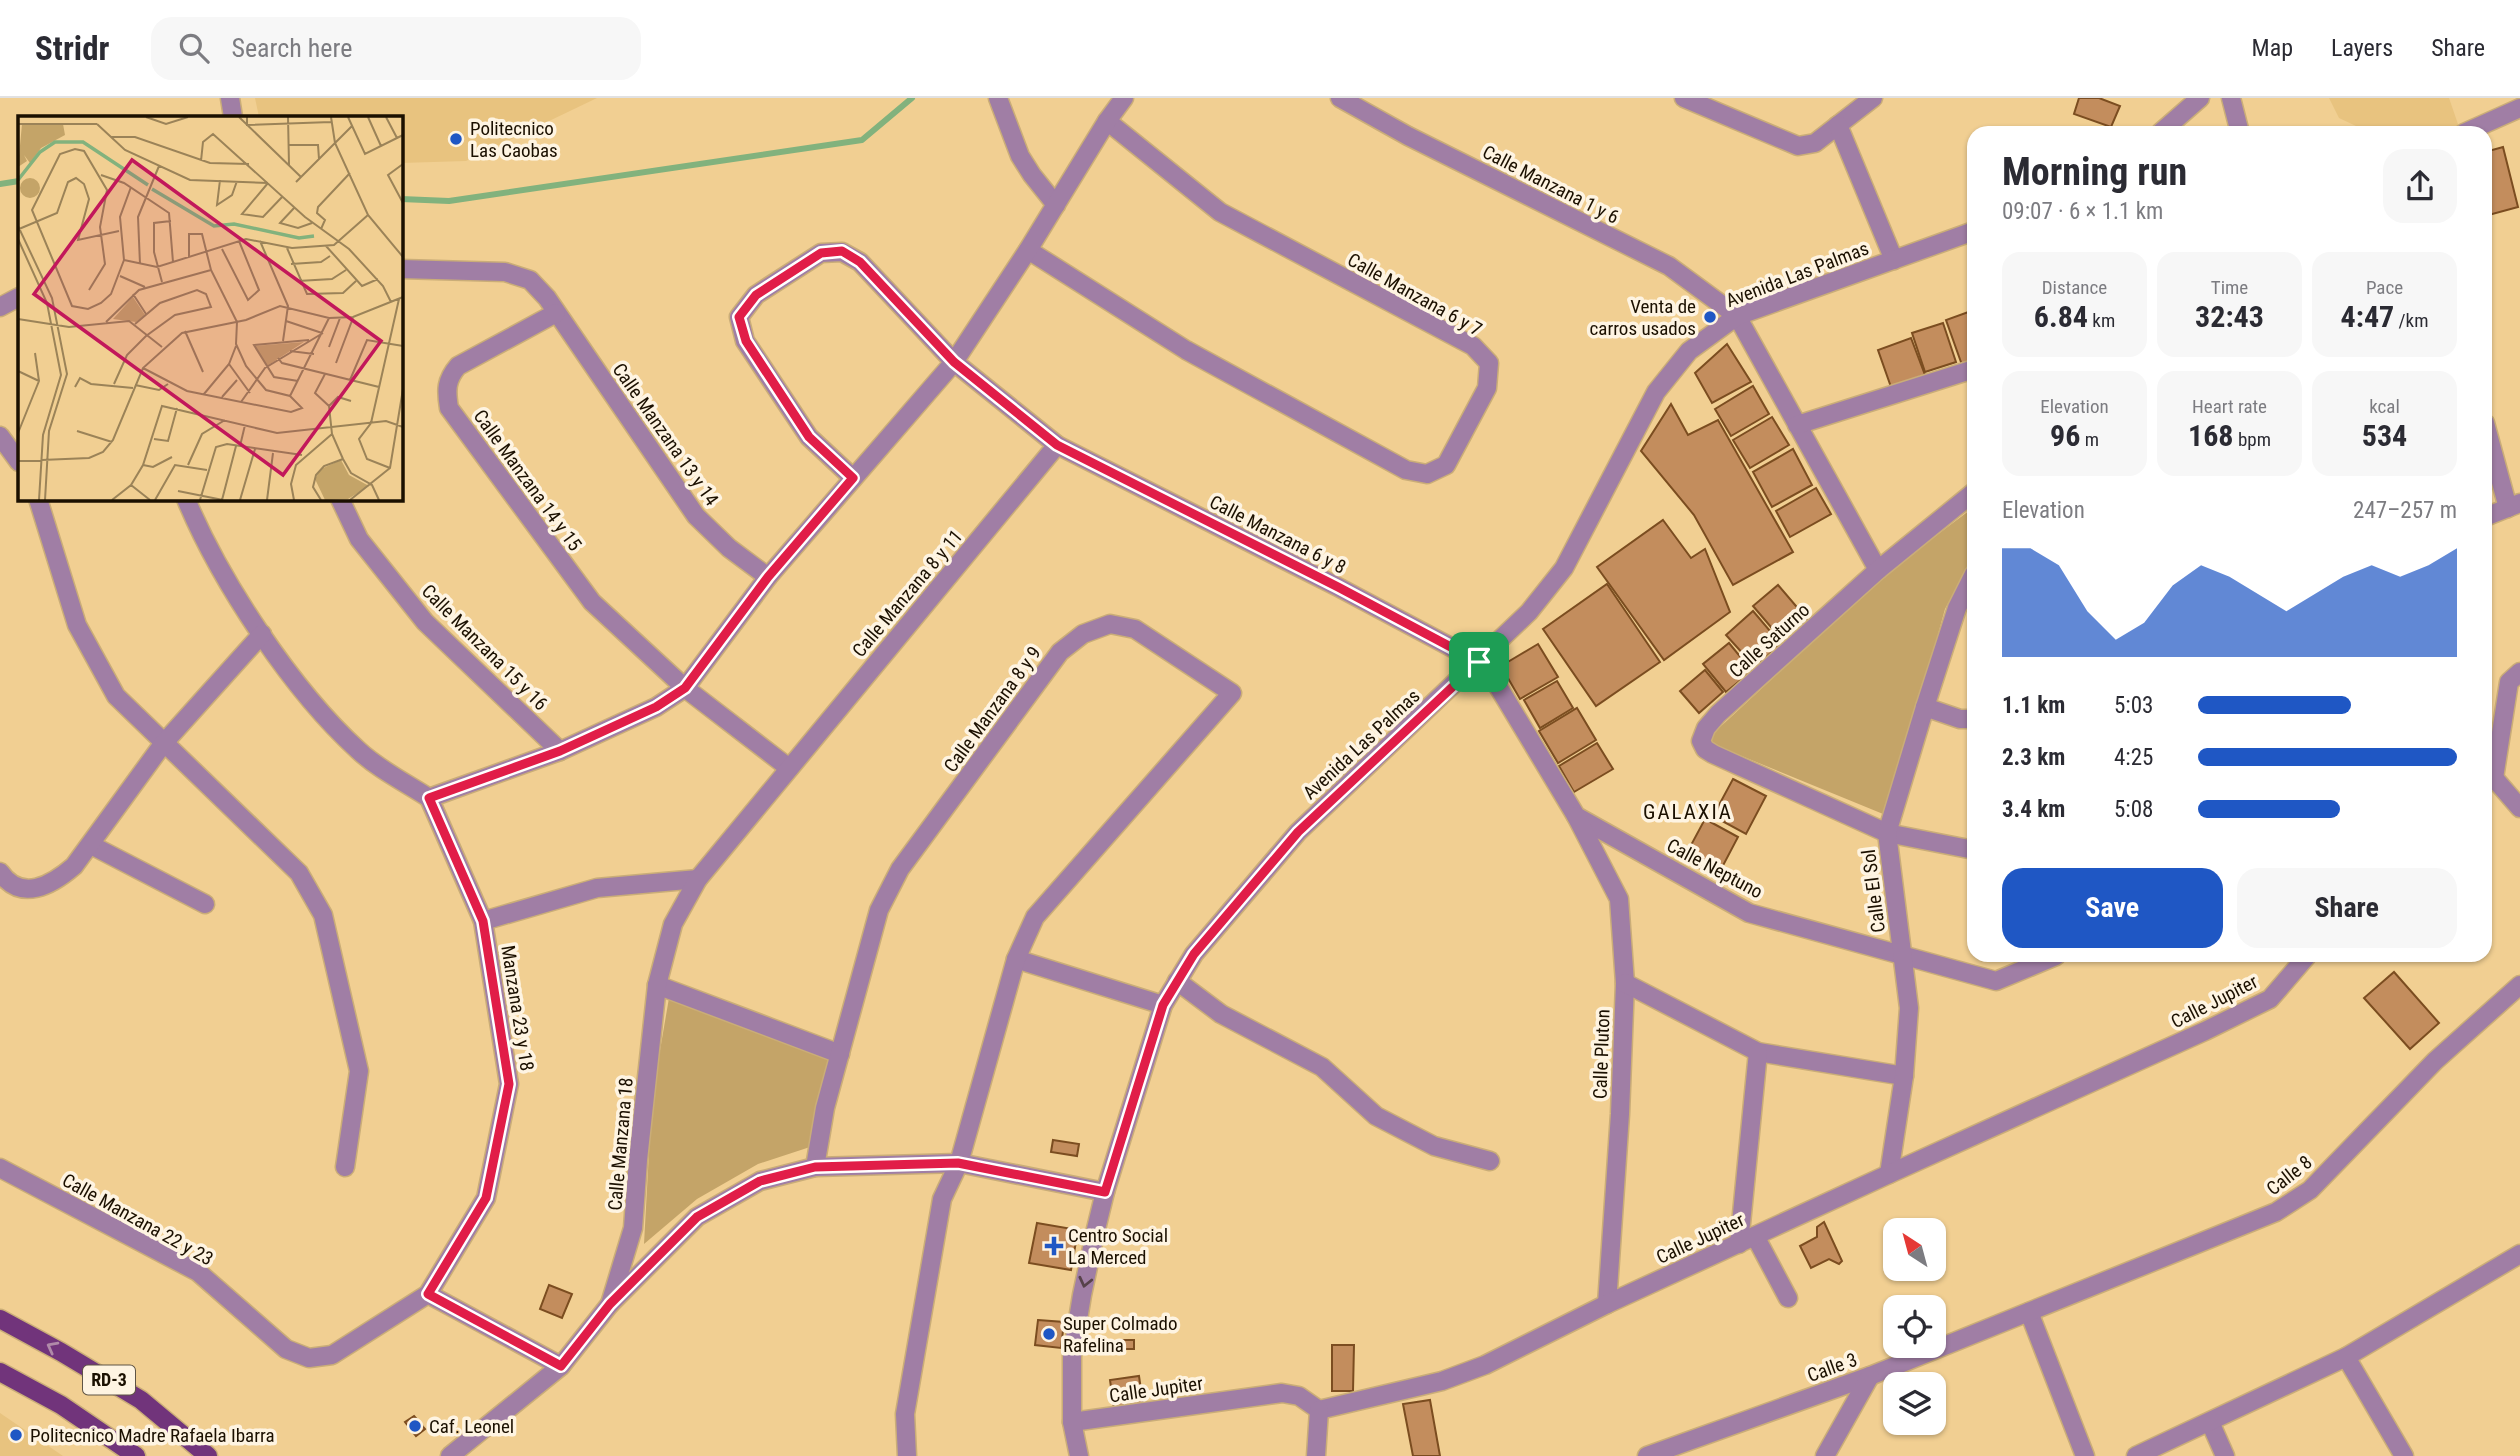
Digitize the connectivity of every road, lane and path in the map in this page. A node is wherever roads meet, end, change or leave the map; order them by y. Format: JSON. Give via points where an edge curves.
{"nodes":[{"id":1,"x":230,"y":98,"type":"edge"},
{"id":2,"x":998,"y":98,"type":"edge"},
{"id":3,"x":1124,"y":98,"type":"edge"},
{"id":4,"x":1340,"y":98,"type":"edge"},
{"id":5,"x":1873,"y":98,"type":"edge"},
{"id":6,"x":2200,"y":98,"type":"edge"},
{"id":7,"x":2231,"y":98,"type":"edge"},
{"id":8,"x":1688,"y":99,"type":"edge"},
{"id":9,"x":2520,"y":108,"type":"edge"},
{"id":10,"x":233,"y":116,"type":"edge"},
{"id":11,"x":1107,"y":121,"type":"junction"},
{"id":12,"x":1838,"y":125,"type":"junction"},
{"id":13,"x":2168,"y":126,"type":"edge"},
{"id":14,"x":2238,"y":126,"type":"edge"},
{"id":15,"x":2480,"y":126,"type":"edge"},
{"id":16,"x":1056,"y":205,"type":"junction"},
{"id":17,"x":1967,"y":234,"type":"edge"},
{"id":18,"x":1028,"y":250,"type":"junction"},
{"id":19,"x":1894,"y":260,"type":"junction"},
{"id":20,"x":402,"y":269,"type":"edge"},
{"id":21,"x":18,"y":298,"type":"edge"},
{"id":22,"x":552,"y":305,"type":"junction"},
{"id":23,"x":0,"y":307,"type":"edge"},
{"id":24,"x":1737,"y":316,"type":"junction"},
{"id":25,"x":954,"y":362,"type":"junction"},
{"id":26,"x":1967,"y":371,"type":"edge"},
{"id":27,"x":1797,"y":425,"type":"junction"},
{"id":28,"x":0,"y":436,"type":"edge"},
{"id":29,"x":2492,"y":443,"type":"edge"},
{"id":30,"x":1057,"y":445,"type":"junction"},
{"id":31,"x":18,"y":461,"type":"edge"},
{"id":32,"x":853,"y":478,"type":"junction"},
{"id":33,"x":1967,"y":498,"type":"edge"},
{"id":34,"x":38,"y":500,"type":"edge"},
{"id":35,"x":186,"y":500,"type":"edge"},
{"id":36,"x":340,"y":500,"type":"edge"},
{"id":37,"x":2514,"y":506,"type":"edge"},
{"id":38,"x":2492,"y":514,"type":"edge"},
{"id":39,"x":1878,"y":570,"type":"junction"},
{"id":40,"x":768,"y":577,"type":"junction"},
{"id":41,"x":1967,"y":588,"type":"edge"},
{"id":42,"x":1967,"y":603,"type":"edge"},
{"id":43,"x":1957,"y":608,"type":"junction"},
{"id":44,"x":262,"y":634,"type":"junction"},
{"id":45,"x":1479,"y":662,"type":"junction"},
{"id":46,"x":2520,"y":672,"type":"edge"},
{"id":47,"x":685,"y":688,"type":"junction"},
{"id":48,"x":1924,"y":707,"type":"junction"},
{"id":49,"x":1967,"y":719,"type":"edge"},
{"id":50,"x":163,"y":744,"type":"junction"},
{"id":51,"x":560,"y":751,"type":"junction"},
{"id":52,"x":789,"y":768,"type":"junction"},
{"id":53,"x":2492,"y":768,"type":"edge"},
{"id":54,"x":2492,"y":780,"type":"edge"},
{"id":55,"x":429,"y":798,"type":"junction"},
{"id":56,"x":2520,"y":808,"type":"edge"},
{"id":57,"x":1576,"y":816,"type":"junction"},
{"id":58,"x":1888,"y":833,"type":"junction"},
{"id":59,"x":91,"y":845,"type":"junction"},
{"id":60,"x":1967,"y":849,"type":"edge"},
{"id":61,"x":0,"y":872,"type":"edge"},
{"id":62,"x":698,"y":879,"type":"junction"},
{"id":63,"x":205,"y":904,"type":"dead end"},
{"id":64,"x":483,"y":921,"type":"junction"},
{"id":65,"x":1902,"y":954,"type":"junction"},
{"id":66,"x":1016,"y":959,"type":"junction"},
{"id":67,"x":2042,"y":962,"type":"edge"},
{"id":68,"x":2302,"y":962,"type":"edge"},
{"id":69,"x":1177,"y":981,"type":"junction"},
{"id":70,"x":1625,"y":983,"type":"junction"},
{"id":71,"x":657,"y":985,"type":"junction"},
{"id":72,"x":2520,"y":985,"type":"edge"},
{"id":73,"x":1163,"y":1005,"type":"junction"},
{"id":74,"x":1758,"y":1052,"type":"junction"},
{"id":75,"x":840,"y":1054,"type":"junction"},
{"id":76,"x":1904,"y":1076,"type":"junction"},
{"id":77,"x":1490,"y":1161,"type":"dead end"},
{"id":78,"x":958,"y":1163,"type":"junction"},
{"id":79,"x":345,"y":1167,"type":"dead end"},
{"id":80,"x":815,"y":1167,"type":"junction"},
{"id":81,"x":0,"y":1168,"type":"edge"},
{"id":82,"x":1889,"y":1174,"type":"junction"},
{"id":83,"x":1105,"y":1192,"type":"junction"},
{"id":84,"x":1747,"y":1240,"type":"junction"},
{"id":85,"x":2520,"y":1254,"type":"edge"},
{"id":86,"x":428,"y":1294,"type":"junction"},
{"id":87,"x":1788,"y":1298,"type":"dead end"},
{"id":88,"x":610,"y":1304,"type":"junction"},
{"id":89,"x":1607,"y":1304,"type":"junction"},
{"id":90,"x":2029,"y":1312,"type":"junction"},
{"id":91,"x":0,"y":1319,"type":"edge"},
{"id":92,"x":2346,"y":1357,"type":"junction"},
{"id":93,"x":561,"y":1366,"type":"junction"},
{"id":94,"x":0,"y":1372,"type":"edge"},
{"id":95,"x":1870,"y":1376,"type":"junction"},
{"id":96,"x":1319,"y":1410,"type":"junction"},
{"id":97,"x":1072,"y":1422,"type":"junction"},
{"id":98,"x":2210,"y":1422,"type":"junction"},
{"id":99,"x":136,"y":1456,"type":"edge"},
{"id":100,"x":208,"y":1456,"type":"edge"},
{"id":101,"x":450,"y":1456,"type":"edge"},
{"id":102,"x":907,"y":1456,"type":"edge"},
{"id":103,"x":1079,"y":1456,"type":"edge"},
{"id":104,"x":1316,"y":1456,"type":"edge"},
{"id":105,"x":1647,"y":1456,"type":"edge"},
{"id":106,"x":1825,"y":1456,"type":"edge"},
{"id":107,"x":2085,"y":1456,"type":"edge"},
{"id":108,"x":2136,"y":1456,"type":"edge"},
{"id":109,"x":2225,"y":1456,"type":"edge"},
{"id":110,"x":2404,"y":1456,"type":"edge"}],
"edges":[{"from":1,"to":10,"type":"street"},
{"from":2,"to":16,"type":"street","via":[[1020,156]]},
{"from":3,"to":11,"type":"street"},
{"from":4,"to":24,"type":"street","name":"Calle Manzana 1 y 6","via":[[1669,266]]},
{"from":5,"to":12,"type":"street"},
{"from":6,"to":13,"type":"street"},
{"from":7,"to":14,"type":"street"},
{"from":8,"to":12,"type":"street","via":[[1798,146],[1815,142]]},
{"from":9,"to":15,"type":"street"},
{"from":11,"to":16,"type":"street"},
{"from":11,"to":18,"type":"street","name":"Calle Manzana 6 y 7","via":[[1220,212],[1473,346],[1489,363],[1487,388],[1446,465],[1427,474],[1406,470],[1186,350]]},
{"from":12,"to":19,"type":"street"},
{"from":16,"to":18,"type":"street"},
{"from":17,"to":19,"type":"street","name":"Avenida Las Palmas"},
{"from":18,"to":25,"type":"street"},
{"from":19,"to":24,"type":"street","name":"Avenida Las Palmas"},
{"from":20,"to":22,"type":"street","name":"Calle Manzana 13 y 14","via":[[505,272],[530,280]]},
{"from":21,"to":23,"type":"street"},
{"from":22,"to":40,"type":"street","name":"Calle Manzana 13 y 14","via":[[695,516]]},
{"from":22,"to":47,"type":"street","name":"Calle Manzana 14 y 15","via":[[458,366],[446,391],[449,408],[592,602]]},
{"from":24,"to":27,"type":"street"},
{"from":24,"to":45,"type":"street","name":"Avenida Las Palmas","via":[[1689,351],[1656,392],[1564,568],[1529,612]]},
{"from":25,"to":30,"type":"street","name":"Calle Manzana 6 y 8"},
{"from":25,"to":32,"type":"street"},
{"from":25,"to":32,"type":"street","name":"Calle Manzana 6 y 8","via":[[860,262],[842,251],[821,253],[756,295],[739,317],[746,341],[809,437]]},
{"from":26,"to":27,"type":"street"},
{"from":27,"to":39,"type":"street"},
{"from":28,"to":31,"type":"street"},
{"from":29,"to":37,"type":"street"},
{"from":30,"to":45,"type":"street","name":"Calle Manzana 6 y 8"},
{"from":30,"to":52,"type":"street","name":"Calle Manzana 8 y 11"},
{"from":32,"to":40,"type":"street"},
{"from":33,"to":39,"type":"street"},
{"from":34,"to":50,"type":"street","via":[[77,625],[116,696]]},
{"from":35,"to":44,"type":"street","via":[[201,535]]},
{"from":36,"to":51,"type":"street","name":"Calle Manzana 15 y 16","via":[[359,539],[425,622]]},
{"from":37,"to":38,"type":"street"},
{"from":39,"to":58,"type":"street","name":"Calle Saturno","via":[[1718,714],[1701,741],[1713,754]]},
{"from":40,"to":47,"type":"street"},
{"from":41,"to":43,"type":"street","name":"Calle El Sol"},
{"from":42,"to":43,"type":"street"},
{"from":43,"to":48,"type":"street","name":"Calle El Sol"},
{"from":44,"to":50,"type":"street"},
{"from":44,"to":55,"type":"street","via":[[321,712],[360,752]]},
{"from":45,"to":57,"type":"street","name":"Calle Neptuno"},
{"from":45,"to":69,"type":"street","name":"Avenida Las Palmas","via":[[1298,832],[1194,954]]},
{"from":46,"to":53,"type":"street","via":[[2509,682]]},
{"from":47,"to":51,"type":"street","via":[[656,707]]},
{"from":47,"to":52,"type":"street","name":"Calle Manzana 14 y 15"},
{"from":48,"to":49,"type":"street"},
{"from":48,"to":58,"type":"street","name":"Calle El Sol"},
{"from":50,"to":59,"type":"street"},
{"from":50,"to":79,"type":"street","via":[[299,873],[323,915],[359,1071]]},
{"from":51,"to":55,"type":"street"},
{"from":52,"to":62,"type":"street","name":"Calle Manzana 8 y 11"},
{"from":54,"to":56,"type":"street"},
{"from":55,"to":64,"type":"street","name":"Manzana 23 y 18"},
{"from":57,"to":65,"type":"street","name":"Calle Neptuno","via":[[1749,913]]},
{"from":57,"to":70,"type":"street","name":"Calle Pluton","via":[[1619,899]]},
{"from":58,"to":60,"type":"street","name":"Calle Saturno"},
{"from":58,"to":65,"type":"street","name":"Calle El Sol"},
{"from":59,"to":61,"type":"street","via":[[55,882],[28,890],[6,882]]},
{"from":59,"to":63,"type":"street"},
{"from":62,"to":64,"type":"street","via":[[597,888]]},
{"from":62,"to":71,"type":"street","name":"Calle Manzana 18","via":[[673,924]]},
{"from":64,"to":86,"type":"street","name":"Manzana 23 y 18","via":[[509,1084],[486,1198]]},
{"from":65,"to":67,"type":"street","name":"Calle Neptuno","via":[[1996,981]]},
{"from":65,"to":76,"type":"street","name":"Calle El Sol","via":[[1909,1008]]},
{"from":66,"to":73,"type":"street"},
{"from":66,"to":75,"type":"street","name":"Calle Manzana 8 y 9","via":[[1035,917],[1232,693],[1135,629],[1110,624],[1083,634],[1060,652],[900,869],[879,911]]},
{"from":66,"to":78,"type":"street"},
{"from":68,"to":82,"type":"street","name":"Calle Jupiter","via":[[2270,999]]},
{"from":69,"to":73,"type":"street","name":"Avenida Las Palmas"},
{"from":69,"to":77,"type":"street","via":[[1221,1014],[1322,1067],[1376,1115],[1434,1146]]},
{"from":70,"to":74,"type":"street"},
{"from":70,"to":89,"type":"street","name":"Calle Pluton"},
{"from":71,"to":75,"type":"street"},
{"from":71,"to":88,"type":"street","name":"Calle Manzana 18","via":[[633,1228]]},
{"from":72,"to":90,"type":"street","name":"Calle 8","via":[[2435,1061],[2299,1197],[2276,1212]]},
{"from":73,"to":83,"type":"street","name":"Avenida Las Palmas"},
{"from":74,"to":76,"type":"street"},
{"from":74,"to":84,"type":"street"},
{"from":75,"to":80,"type":"street"},
{"from":76,"to":82,"type":"street","name":"Calle El Sol"},
{"from":78,"to":80,"type":"street"},
{"from":78,"to":83,"type":"street"},
{"from":78,"to":102,"type":"street","via":[[942,1199],[905,1414]]},
{"from":80,"to":88,"type":"street","via":[[760,1181],[697,1217]]},
{"from":81,"to":86,"type":"street","name":"Calle Manzana 22 y 23","via":[[198,1272],[286,1349],[309,1358],[332,1356]]},
{"from":82,"to":84,"type":"street","name":"Calle Jupiter"},
{"from":83,"to":97,"type":"street","name":"Avenida Las Palmas","one_way":true,"via":[[1072,1356]]},
{"from":84,"to":87,"type":"street"},
{"from":84,"to":89,"type":"street","name":"Calle Jupiter"},
{"from":85,"to":92,"type":"street"},
{"from":86,"to":93,"type":"street"},
{"from":88,"to":93,"type":"street"},
{"from":89,"to":96,"type":"street","name":"Calle Jupiter","via":[[1485,1365],[1442,1381]]},
{"from":90,"to":95,"type":"street","name":"Calle 3"},
{"from":90,"to":107,"type":"street"},
{"from":100,"to":91,"type":"main road","number":"RD-3","one_way":true,"via":[[141,1400]]},
{"from":92,"to":98,"type":"street"},
{"from":92,"to":110,"type":"street"},
{"from":93,"to":101,"type":"street"},
{"from":94,"to":99,"type":"main road","number":"RD-3","via":[[61,1405]]},
{"from":95,"to":105,"type":"street","name":"Calle 3"},
{"from":95,"to":106,"type":"street"},
{"from":96,"to":97,"type":"street","name":"Calle Jupiter","via":[[1299,1396],[1282,1393]]},
{"from":96,"to":104,"type":"street"},
{"from":97,"to":103,"type":"street","name":"Avenida Las Palmas"},
{"from":98,"to":108,"type":"street"},
{"from":98,"to":109,"type":"street"}]}
